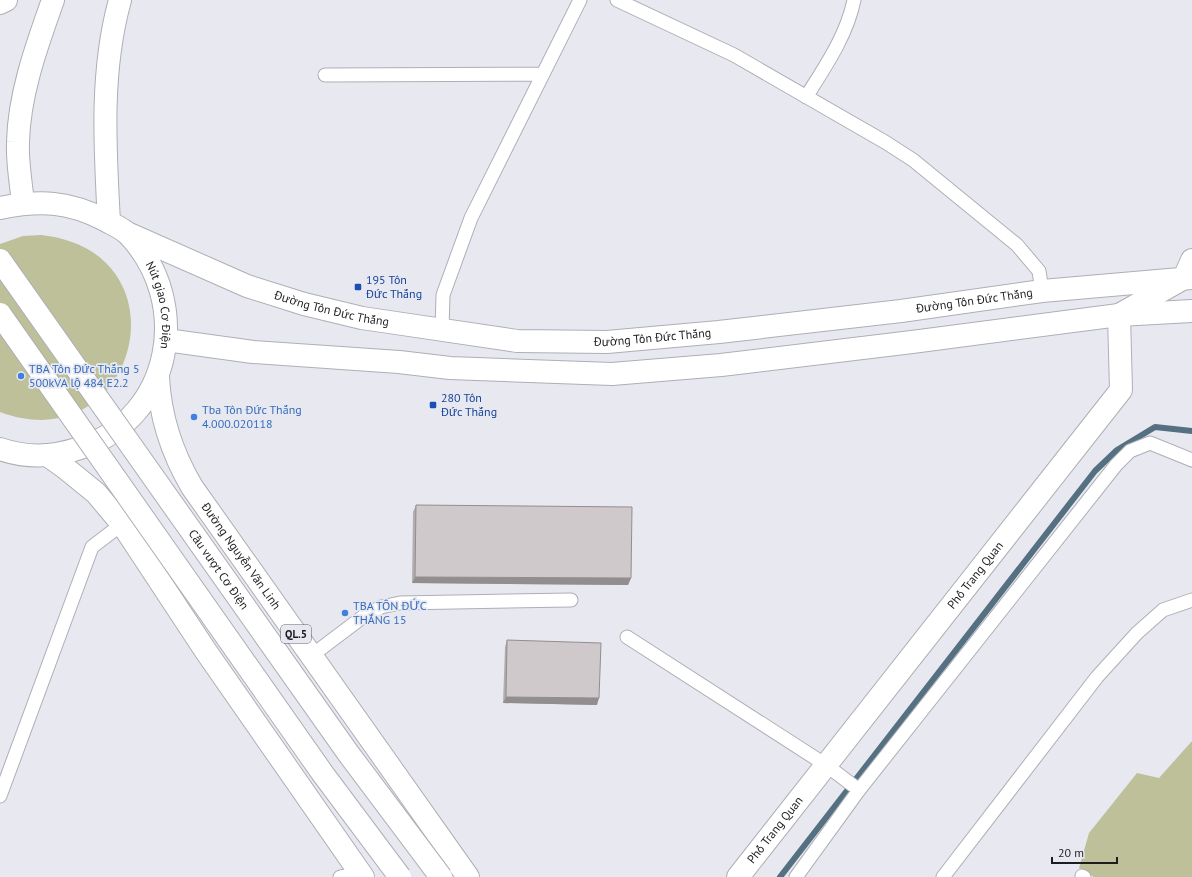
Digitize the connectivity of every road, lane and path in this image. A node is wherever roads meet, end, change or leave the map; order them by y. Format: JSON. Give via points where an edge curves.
{"nodes":[{"id":1,"x":6,"y":0,"type":"edge"},
{"id":2,"x":53,"y":0,"type":"edge"},
{"id":3,"x":120,"y":0,"type":"edge"},
{"id":4,"x":580,"y":0,"type":"edge"},
{"id":5,"x":617,"y":0,"type":"edge"},
{"id":6,"x":854,"y":0,"type":"edge"},
{"id":7,"x":0,"y":3,"type":"edge"},
{"id":8,"x":543,"y":74,"type":"junction"},
{"id":9,"x":325,"y":75,"type":"dead end"},
{"id":10,"x":806,"y":97,"type":"junction"},
{"id":11,"x":23,"y":203,"type":"junction"},
{"id":12,"x":0,"y":208,"type":"edge"},
{"id":13,"x":108,"y":222,"type":"junction"},
{"id":14,"x":127,"y":233,"type":"junction"},
{"id":15,"x":0,"y":260,"type":"edge"},
{"id":16,"x":1189,"y":272,"type":"edge"},
{"id":17,"x":1042,"y":291,"type":"junction"},
{"id":18,"x":1192,"y":311,"type":"edge"},
{"id":19,"x":0,"y":314,"type":"edge"},
{"id":20,"x":1119,"y":315,"type":"junction"},
{"id":21,"x":442,"y":329,"type":"junction"},
{"id":22,"x":166,"y":340,"type":"junction"},
{"id":23,"x":158,"y":377,"type":"junction"},
{"id":24,"x":0,"y":449,"type":"edge"},
{"id":25,"x":47,"y":455,"type":"junction"},
{"id":26,"x":1192,"y":460,"type":"edge"},
{"id":27,"x":122,"y":524,"type":"junction"},
{"id":28,"x":571,"y":600,"type":"dead end"},
{"id":29,"x":1192,"y":600,"type":"edge"},
{"id":30,"x":628,"y":637,"type":"dead end"},
{"id":31,"x":311,"y":656,"type":"junction"},
{"id":32,"x":832,"y":771,"type":"junction"},
{"id":33,"x":857,"y":789,"type":"junction"},
{"id":34,"x":0,"y":796,"type":"edge"},
{"id":35,"x":354,"y":876,"type":"edge"},
{"id":36,"x":400,"y":877,"type":"edge"},
{"id":37,"x":441,"y":877,"type":"edge"},
{"id":38,"x":468,"y":877,"type":"edge"},
{"id":39,"x":738,"y":877,"type":"edge"},
{"id":40,"x":796,"y":877,"type":"edge"},
{"id":41,"x":943,"y":877,"type":"edge"}],
"edges":[{"from":1,"to":7,"type":"main road"},
{"from":2,"to":11,"type":"main road","via":[[20,112],[17,144]]},
{"from":3,"to":13,"type":"main road","via":[[106,78]]},
{"from":4,"to":8,"type":"lane"},
{"from":5,"to":10,"type":"lane","via":[[734,55]]},
{"from":6,"to":10,"type":"lane","via":[[851,17]]},
{"from":8,"to":9,"type":"lane"},
{"from":8,"to":21,"type":"lane","via":[[471,218],[443,295]]},
{"from":10,"to":17,"type":"lane","via":[[886,142],[984,217],[1017,245],[1039,271]]},
{"from":11,"to":12,"type":"main road","name":"Nút giao Cơ Điện"},
{"from":11,"to":13,"type":"main road","name":"Nút giao Cơ Điện","via":[[46,202],[68,205],[89,211]]},
{"from":13,"to":14,"type":"main road","name":"Nút giao Cơ Điện"},
{"from":14,"to":21,"type":"main road","name":"Đường Tôn Đức Thắng","via":[[246,286],[297,302],[362,318]]},
{"from":14,"to":22,"type":"main road","name":"Nút giao Cơ Điện","via":[[151,267],[159,284],[167,321]]},
{"from":15,"to":37,"type":"main road","name":"Cầu vượt Cơ Điện","bridge":true,"via":[[348,753]]},
{"from":16,"to":17,"type":"main road","name":"Đường Tôn Đức Thắng"},
{"from":16,"to":20,"type":"main road"},
{"from":17,"to":21,"type":"main road","name":"Đường Tôn Đức Thắng","via":[[901,311],[607,342],[517,341]]},
{"from":18,"to":20,"type":"main road"},
{"from":19,"to":36,"type":"main road","bridge":true,"via":[[323,774]]},
{"from":20,"to":22,"type":"main road","via":[[721,365],[612,374],[450,368],[253,352]]},
{"from":20,"to":32,"type":"main road","name":"Phố Trang Quan","via":[[1121,390]]},
{"from":22,"to":23,"type":"main road","name":"Nút giao Cơ Điện"},
{"from":23,"to":25,"type":"main road","name":"Nút giao Cơ Điện","via":[[137,410],[106,437],[88,446]]},
{"from":23,"to":31,"type":"main road","name":"Đường Nguyễn Văn Linh","number":"QL.5","via":[[167,434],[182,470]]},
{"from":24,"to":25,"type":"main road","name":"Nút giao Cơ Điện","via":[[26,455]]},
{"from":25,"to":27,"type":"main road","via":[[96,493]]},
{"from":26,"to":33,"type":"lane","via":[[1150,443],[1130,451],[1116,465]]},
{"from":27,"to":34,"type":"lane","via":[[92,547]]},
{"from":27,"to":35,"type":"main road"},
{"from":28,"to":31,"type":"lane","via":[[400,603],[381,607],[364,616]]},
{"from":29,"to":41,"type":"lane","via":[[1163,610],[1137,633],[1102,671]]},
{"from":30,"to":32,"type":"lane"},
{"from":31,"to":38,"type":"main road","name":"Đường Nguyễn Văn Linh","number":"QL.5"},
{"from":32,"to":33,"type":"lane"},
{"from":32,"to":39,"type":"main road","name":"Phố Trang Quan"},
{"from":33,"to":40,"type":"lane"}]}
